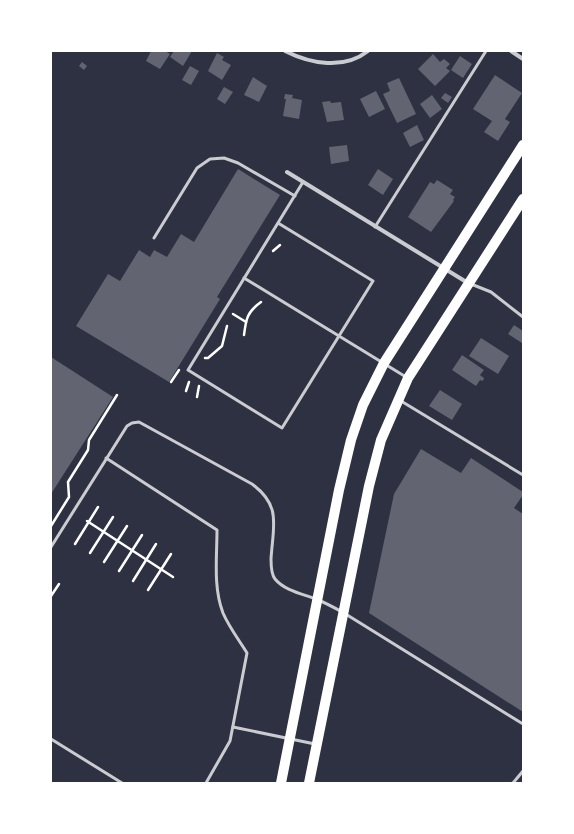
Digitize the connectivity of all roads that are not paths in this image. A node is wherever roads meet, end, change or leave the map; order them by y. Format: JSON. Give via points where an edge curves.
{"nodes":[{"id":1,"x":285,"y":51,"type":"edge"},
{"id":2,"x":368,"y":51,"type":"edge"},
{"id":3,"x":486,"y":51,"type":"edge"},
{"id":4,"x":511,"y":51,"type":"edge"},
{"id":5,"x":523,"y":59,"type":"edge"},
{"id":6,"x":523,"y":145,"type":"edge"},
{"id":7,"x":287,"y":172,"type":"dead end"},
{"id":8,"x":303,"y":182,"type":"junction"},
{"id":9,"x":295,"y":196,"type":"junction"},
{"id":10,"x":523,"y":199,"type":"edge"},
{"id":11,"x":278,"y":223,"type":"junction"},
{"id":12,"x":375,"y":227,"type":"junction"},
{"id":13,"x":154,"y":238,"type":"dead end"},
{"id":14,"x":444,"y":268,"type":"junction"},
{"id":15,"x":244,"y":278,"type":"junction"},
{"id":16,"x":468,"y":283,"type":"junction"},
{"id":17,"x":523,"y":317,"type":"edge"},
{"id":18,"x":339,"y":336,"type":"junction"},
{"id":19,"x":384,"y":363,"type":"junction"},
{"id":20,"x":408,"y":378,"type":"junction"},
{"id":21,"x":398,"y":399,"type":"junction"},
{"id":22,"x":106,"y":458,"type":"junction"},
{"id":23,"x":523,"y":475,"type":"edge"},
{"id":24,"x":51,"y":547,"type":"edge"},
{"id":25,"x":317,"y":600,"type":"junction"},
{"id":26,"x":344,"y":613,"type":"junction"},
{"id":27,"x":523,"y":724,"type":"edge"},
{"id":28,"x":233,"y":727,"type":"junction"},
{"id":29,"x":51,"y":739,"type":"edge"},
{"id":30,"x":290,"y":739,"type":"junction"},
{"id":31,"x":317,"y":744,"type":"junction"},
{"id":32,"x":523,"y":771,"type":"edge"},
{"id":33,"x":122,"y":783,"type":"edge"},
{"id":34,"x":206,"y":783,"type":"edge"},
{"id":35,"x":281,"y":783,"type":"edge"},
{"id":36,"x":309,"y":783,"type":"edge"},
{"id":37,"x":513,"y":783,"type":"edge"}],
"edges":[{"from":1,"to":2,"type":"street","via":[[303,59],[331,64],[358,58]]},
{"from":3,"to":12,"type":"lane"},
{"from":4,"to":5,"type":"street"},
{"from":6,"to":14,"type":"main road"},
{"from":7,"to":8,"type":"street"},
{"from":8,"to":9,"type":"lane"},
{"from":8,"to":12,"type":"street"},
{"from":9,"to":11,"type":"lane"},
{"from":9,"to":13,"type":"lane","via":[[238,163],[224,158],[210,159],[197,168]]},
{"from":10,"to":16,"type":"main road"},
{"from":11,"to":15,"type":"lane"},
{"from":11,"to":18,"type":"lane","via":[[373,281]]},
{"from":12,"to":14,"type":"street"},
{"from":14,"to":16,"type":"street"},
{"from":14,"to":19,"type":"main road"},
{"from":15,"to":18,"type":"lane"},
{"from":15,"to":18,"type":"lane","via":[[188,370],[282,428]]},
{"from":16,"to":17,"type":"lane","via":[[491,292]]},
{"from":16,"to":20,"type":"main road"},
{"from":18,"to":19,"type":"lane"},
{"from":19,"to":20,"type":"lane"},
{"from":19,"to":25,"type":"main road","via":[[363,405],[351,440]]},
{"from":20,"to":21,"type":"main road"},
{"from":21,"to":23,"type":"lane"},
{"from":21,"to":26,"type":"main road","via":[[381,440],[369,486]]},
{"from":22,"to":24,"type":"lane"},
{"from":22,"to":25,"type":"lane","via":[[127,426],[132,422],[139,422],[252,484],[263,492],[271,503],[271,568],[275,579],[284,587]]},
{"from":22,"to":28,"type":"lane","via":[[217,530],[216,582],[219,597],[229,626],[247,653]]},
{"from":25,"to":26,"type":"lane"},
{"from":25,"to":30,"type":"main road"},
{"from":26,"to":27,"type":"lane"},
{"from":26,"to":31,"type":"main road"},
{"from":28,"to":30,"type":"lane"},
{"from":28,"to":34,"type":"lane","via":[[230,742]]},
{"from":29,"to":33,"type":"lane"},
{"from":30,"to":31,"type":"lane"},
{"from":30,"to":35,"type":"main road"},
{"from":31,"to":36,"type":"main road"},
{"from":32,"to":37,"type":"lane"}]}
